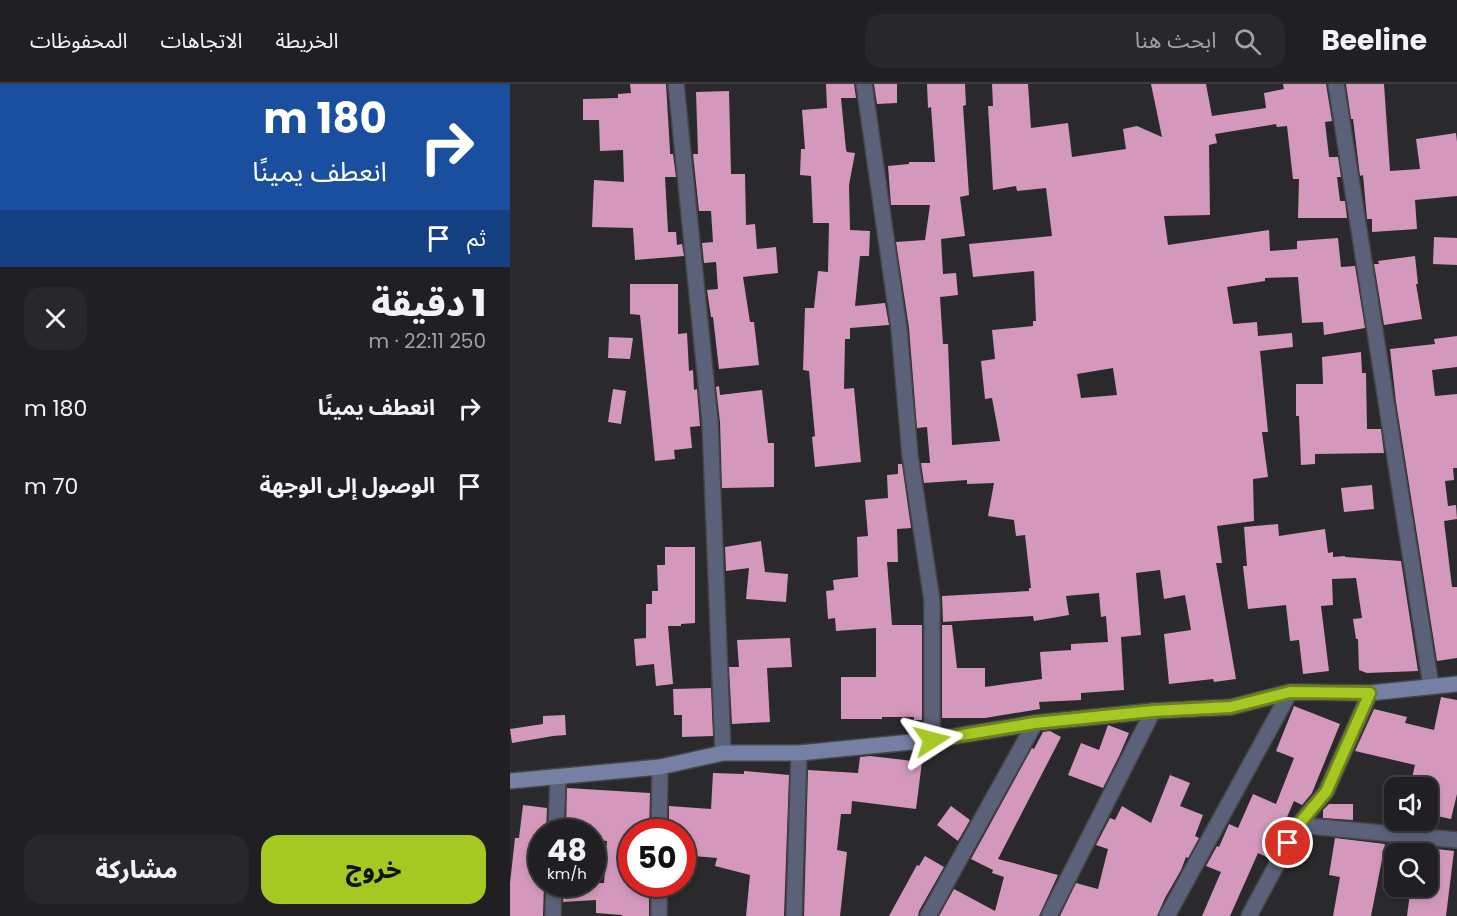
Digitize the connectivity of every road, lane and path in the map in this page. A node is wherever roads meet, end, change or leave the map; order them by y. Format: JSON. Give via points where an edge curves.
{"nodes":[{"id":1,"x":676,"y":84,"type":"edge"},
{"id":2,"x":864,"y":84,"type":"edge"},
{"id":3,"x":1335,"y":84,"type":"edge"},
{"id":4,"x":1457,"y":684,"type":"edge"},
{"id":5,"x":1431,"y":686,"type":"junction"},
{"id":6,"x":1290,"y":692,"type":"junction"},
{"id":7,"x":1370,"y":693,"type":"junction"},
{"id":8,"x":1153,"y":711,"type":"junction"},
{"id":9,"x":1035,"y":723,"type":"junction"},
{"id":10,"x":932,"y":740,"type":"junction"},
{"id":11,"x":723,"y":753,"type":"junction"},
{"id":12,"x":799,"y":753,"type":"junction"},
{"id":13,"x":660,"y":767,"type":"junction"},
{"id":14,"x":558,"y":777,"type":"junction"},
{"id":15,"x":510,"y":781,"type":"edge"},
{"id":16,"x":556,"y":819,"type":"edge"},
{"id":17,"x":660,"y":819,"type":"edge"},
{"id":18,"x":1298,"y":825,"type":"junction"},
{"id":19,"x":1457,"y":840,"type":"edge"},
{"id":20,"x":554,"y":897,"type":"edge"},
{"id":21,"x":659,"y":897,"type":"edge"},
{"id":22,"x":553,"y":916,"type":"edge"},
{"id":23,"x":659,"y":916,"type":"edge"},
{"id":24,"x":794,"y":916,"type":"edge"},
{"id":25,"x":928,"y":916,"type":"edge"},
{"id":26,"x":1049,"y":916,"type":"edge"},
{"id":27,"x":1167,"y":916,"type":"edge"},
{"id":28,"x":1249,"y":916,"type":"edge"}],
"edges":[{"from":1,"to":11,"type":"street","via":[[710,422]]},
{"from":2,"to":10,"type":"street","via":[[932,602]]},
{"from":3,"to":5,"type":"street"},
{"from":4,"to":5,"type":"main road"},
{"from":5,"to":7,"type":"main road"},
{"from":6,"to":7,"type":"main road"},
{"from":6,"to":8,"type":"main road","via":[[1231,707]]},
{"from":6,"to":27,"type":"street"},
{"from":7,"to":18,"type":"street","via":[[1326,792]]},
{"from":8,"to":9,"type":"main road"},
{"from":8,"to":26,"type":"street"},
{"from":9,"to":10,"type":"main road"},
{"from":9,"to":25,"type":"street"},
{"from":10,"to":12,"type":"main road"},
{"from":11,"to":12,"type":"main road"},
{"from":11,"to":13,"type":"main road"},
{"from":12,"to":24,"type":"street"},
{"from":13,"to":14,"type":"main road"},
{"from":13,"to":17,"type":"street"},
{"from":14,"to":15,"type":"main road"},
{"from":14,"to":16,"type":"street"},
{"from":18,"to":19,"type":"street"},
{"from":18,"to":28,"type":"street"},
{"from":20,"to":22,"type":"street"},
{"from":21,"to":23,"type":"street"}]}
